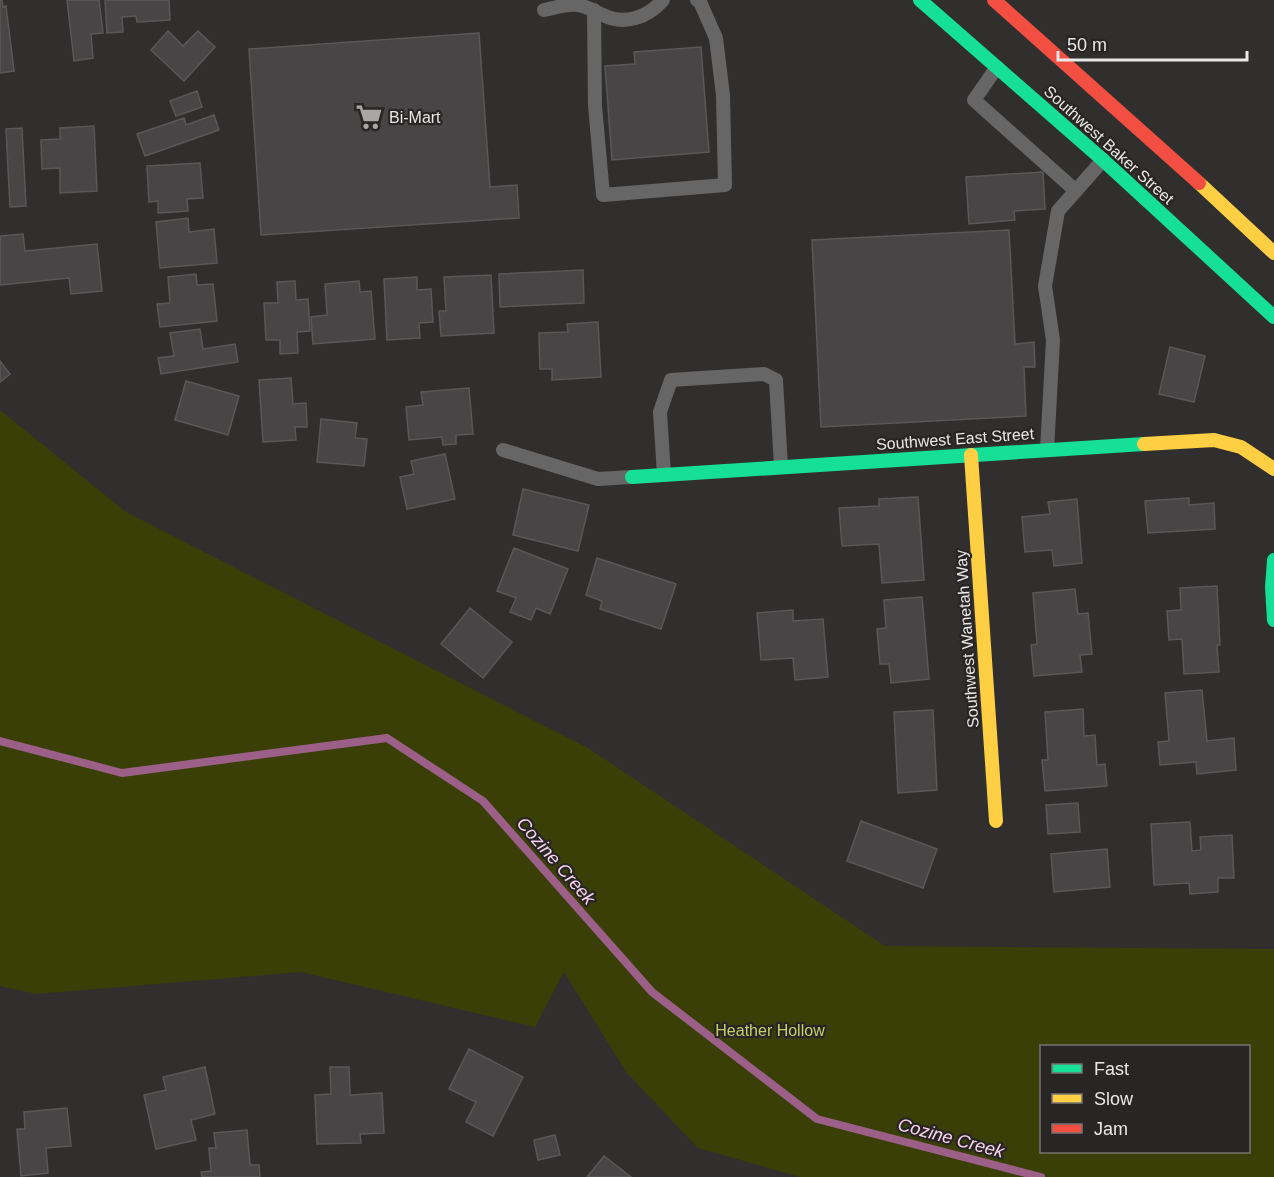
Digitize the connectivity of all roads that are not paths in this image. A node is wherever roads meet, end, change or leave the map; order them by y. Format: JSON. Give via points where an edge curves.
{"nodes":[{"id":1,"x":663,"y":0,"type":"edge"},
{"id":2,"x":697,"y":0,"type":"edge"},
{"id":3,"x":920,"y":0,"type":"edge"},
{"id":4,"x":994,"y":0,"type":"edge"},
{"id":5,"x":544,"y":10,"type":"dead end"},
{"id":6,"x":594,"y":10,"type":"junction"},
{"id":7,"x":997,"y":67,"type":"junction"},
{"id":8,"x":1103,"y":160,"type":"junction"},
{"id":9,"x":1076,"y":190,"type":"junction"},
{"id":10,"x":1274,"y":253,"type":"edge"},
{"id":11,"x":1274,"y":317,"type":"edge"},
{"id":12,"x":503,"y":450,"type":"dead end"},
{"id":13,"x":1047,"y":450,"type":"junction"},
{"id":14,"x":971,"y":455,"type":"junction"},
{"id":15,"x":781,"y":467,"type":"junction"},
{"id":16,"x":1274,"y":469,"type":"edge"},
{"id":17,"x":664,"y":475,"type":"junction"},
{"id":18,"x":632,"y":477,"type":"joint"},
{"id":19,"x":1274,"y":560,"type":"edge"},
{"id":20,"x":1274,"y":620,"type":"edge"},
{"id":21,"x":996,"y":821,"type":"dead end"}],
"edges":[{"from":1,"to":6,"type":"lane","via":[[631,20],[619,21]]},
{"from":2,"to":6,"type":"lane","via":[[716,38],[723,94],[725,185],[603,195],[595,106]]},
{"from":3,"to":7,"type":"main road","name":"Southwest Baker Street"},
{"from":4,"to":10,"type":"main road","name":"Southwest Baker Street"},
{"from":5,"to":6,"type":"lane","via":[[574,4]]},
{"from":7,"to":8,"type":"main road","name":"Southwest Baker Street"},
{"from":7,"to":9,"type":"lane","via":[[974,100]]},
{"from":8,"to":9,"type":"lane"},
{"from":8,"to":11,"type":"main road","name":"Southwest Baker Street"},
{"from":9,"to":13,"type":"lane","via":[[1058,211],[1045,286],[1053,340]]},
{"from":12,"to":18,"type":"lane","via":[[598,479]]},
{"from":13,"to":14,"type":"main road","name":"Southwest East Street"},
{"from":13,"to":16,"type":"main road","name":"Southwest East Street","via":[[1214,440],[1241,447]]},
{"from":14,"to":15,"type":"main road","name":"Southwest East Street"},
{"from":14,"to":21,"type":"main road","name":"Southwest Wanetah Way"},
{"from":15,"to":17,"type":"main road","name":"Southwest East Street"},
{"from":15,"to":17,"type":"lane","via":[[776,380],[764,374],[671,380],[660,412]]},
{"from":17,"to":18,"type":"main road","name":"Southwest East Street"},
{"from":19,"to":20,"type":"main road"}]}
